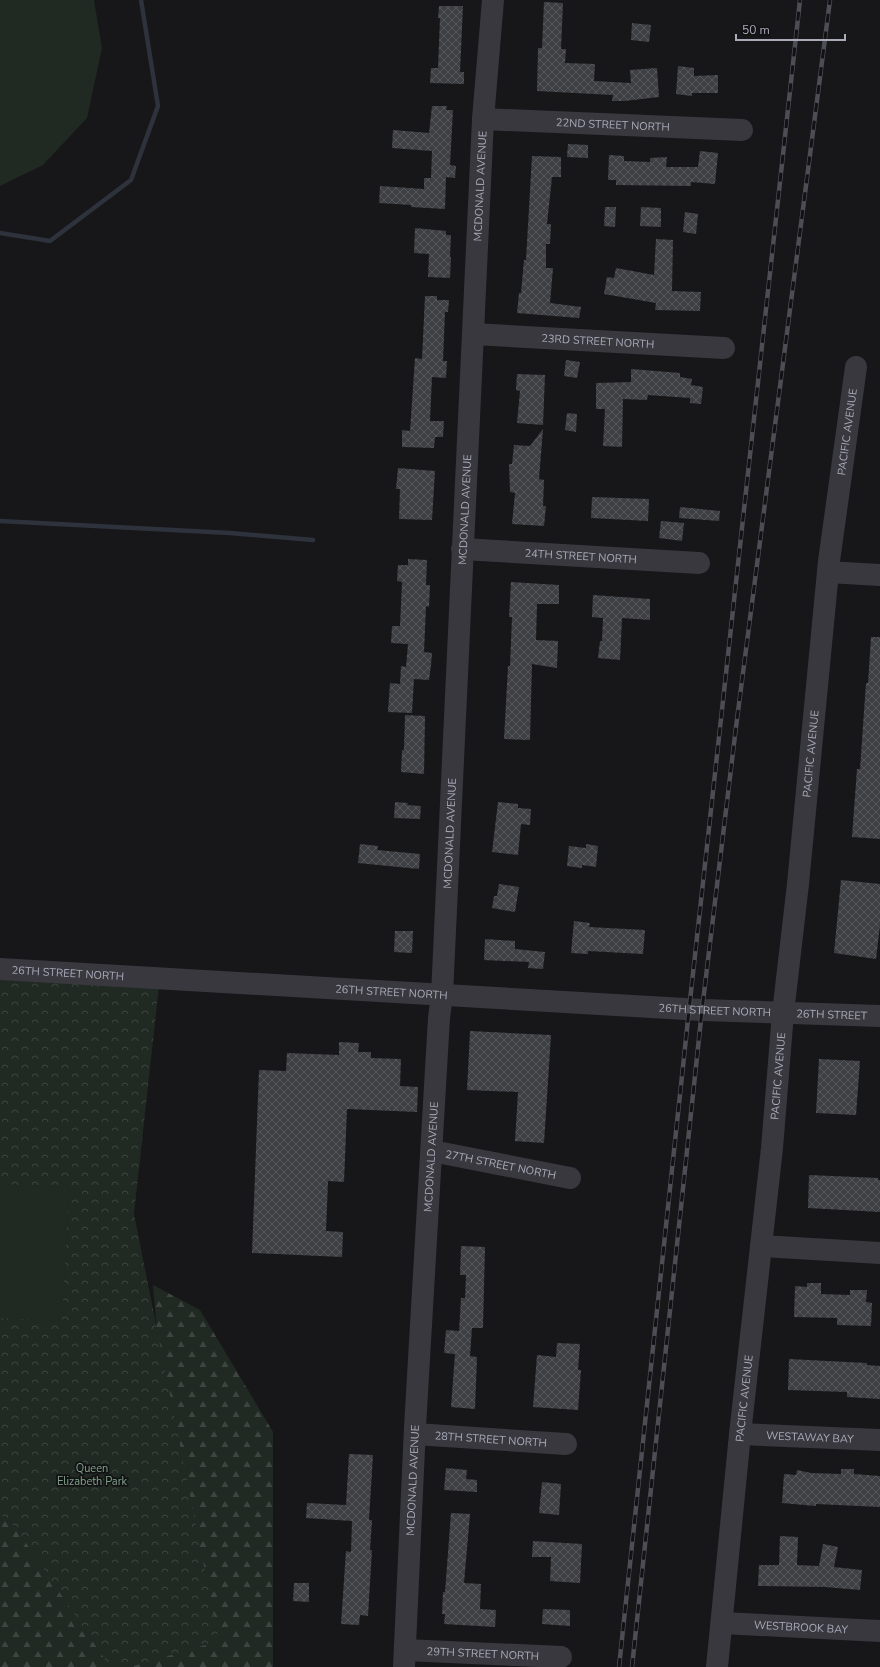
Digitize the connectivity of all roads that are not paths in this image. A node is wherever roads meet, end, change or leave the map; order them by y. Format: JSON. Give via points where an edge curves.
{"nodes":[{"id":1,"x":493,"y":0,"type":"edge"},
{"id":2,"x":483,"y":120,"type":"junction"},
{"id":3,"x":742,"y":130,"type":"dead end"},
{"id":4,"x":473,"y":334,"type":"junction"},
{"id":5,"x":724,"y":348,"type":"dead end"},
{"id":6,"x":856,"y":367,"type":"dead end"},
{"id":7,"x":462,"y":549,"type":"junction"},
{"id":8,"x":700,"y":563,"type":"dead end"},
{"id":9,"x":828,"y":572,"type":"junction"},
{"id":10,"x":880,"y":575,"type":"edge"},
{"id":11,"x":0,"y":969,"type":"edge"},
{"id":12,"x":442,"y":995,"type":"junction"},
{"id":13,"x":783,"y":1013,"type":"junction"},
{"id":14,"x":880,"y":1016,"type":"edge"},
{"id":15,"x":432,"y":1151,"type":"junction"},
{"id":16,"x":570,"y":1178,"type":"dead end"},
{"id":17,"x":761,"y":1246,"type":"junction"},
{"id":18,"x":880,"y":1253,"type":"edge"},
{"id":19,"x":415,"y":1434,"type":"junction"},
{"id":20,"x":740,"y":1434,"type":"junction"},
{"id":21,"x":880,"y":1440,"type":"edge"},
{"id":22,"x":566,"y":1444,"type":"dead end"},
{"id":23,"x":722,"y":1623,"type":"junction"},
{"id":24,"x":880,"y":1631,"type":"edge"},
{"id":25,"x":561,"y":1657,"type":"dead end"},
{"id":26,"x":404,"y":1658,"type":"edge"},
{"id":27,"x":717,"y":1667,"type":"edge"}],
"edges":[{"from":1,"to":2,"type":"street","name":"MCDONALD AVENUE"},
{"from":2,"to":3,"type":"street","name":"22ND STREET NORTH"},
{"from":2,"to":4,"type":"street","name":"MCDONALD AVENUE"},
{"from":4,"to":5,"type":"street","name":"23RD STREET NORTH"},
{"from":4,"to":7,"type":"street","name":"MCDONALD AVENUE"},
{"from":6,"to":9,"type":"street","name":"PACIFIC AVENUE"},
{"from":7,"to":8,"type":"street","name":"24TH STREET NORTH"},
{"from":7,"to":12,"type":"street","name":"MCDONALD AVENUE"},
{"from":9,"to":10,"type":"street"},
{"from":9,"to":13,"type":"street","name":"PACIFIC AVENUE"},
{"from":11,"to":12,"type":"street","name":"26TH STREET NORTH"},
{"from":12,"to":13,"type":"street","name":"26TH STREET NORTH"},
{"from":12,"to":15,"type":"street","name":"MCDONALD AVENUE"},
{"from":13,"to":14,"type":"street","name":"26TH STREET"},
{"from":13,"to":17,"type":"street","name":"PACIFIC AVENUE"},
{"from":15,"to":16,"type":"street","name":"27TH STREET NORTH"},
{"from":15,"to":19,"type":"street","name":"MCDONALD AVENUE"},
{"from":17,"to":18,"type":"street"},
{"from":17,"to":20,"type":"street","name":"PACIFIC AVENUE"},
{"from":19,"to":22,"type":"street","name":"28TH STREET NORTH"},
{"from":19,"to":26,"type":"street","name":"MCDONALD AVENUE"},
{"from":20,"to":21,"type":"street","name":"WESTAWAY BAY"},
{"from":20,"to":23,"type":"street","name":"PACIFIC AVENUE"},
{"from":23,"to":24,"type":"street","name":"WESTBROOK BAY"},
{"from":23,"to":27,"type":"street","name":"PACIFIC AVENUE"},
{"from":25,"to":26,"type":"street","name":"29TH STREET NORTH"}]}
